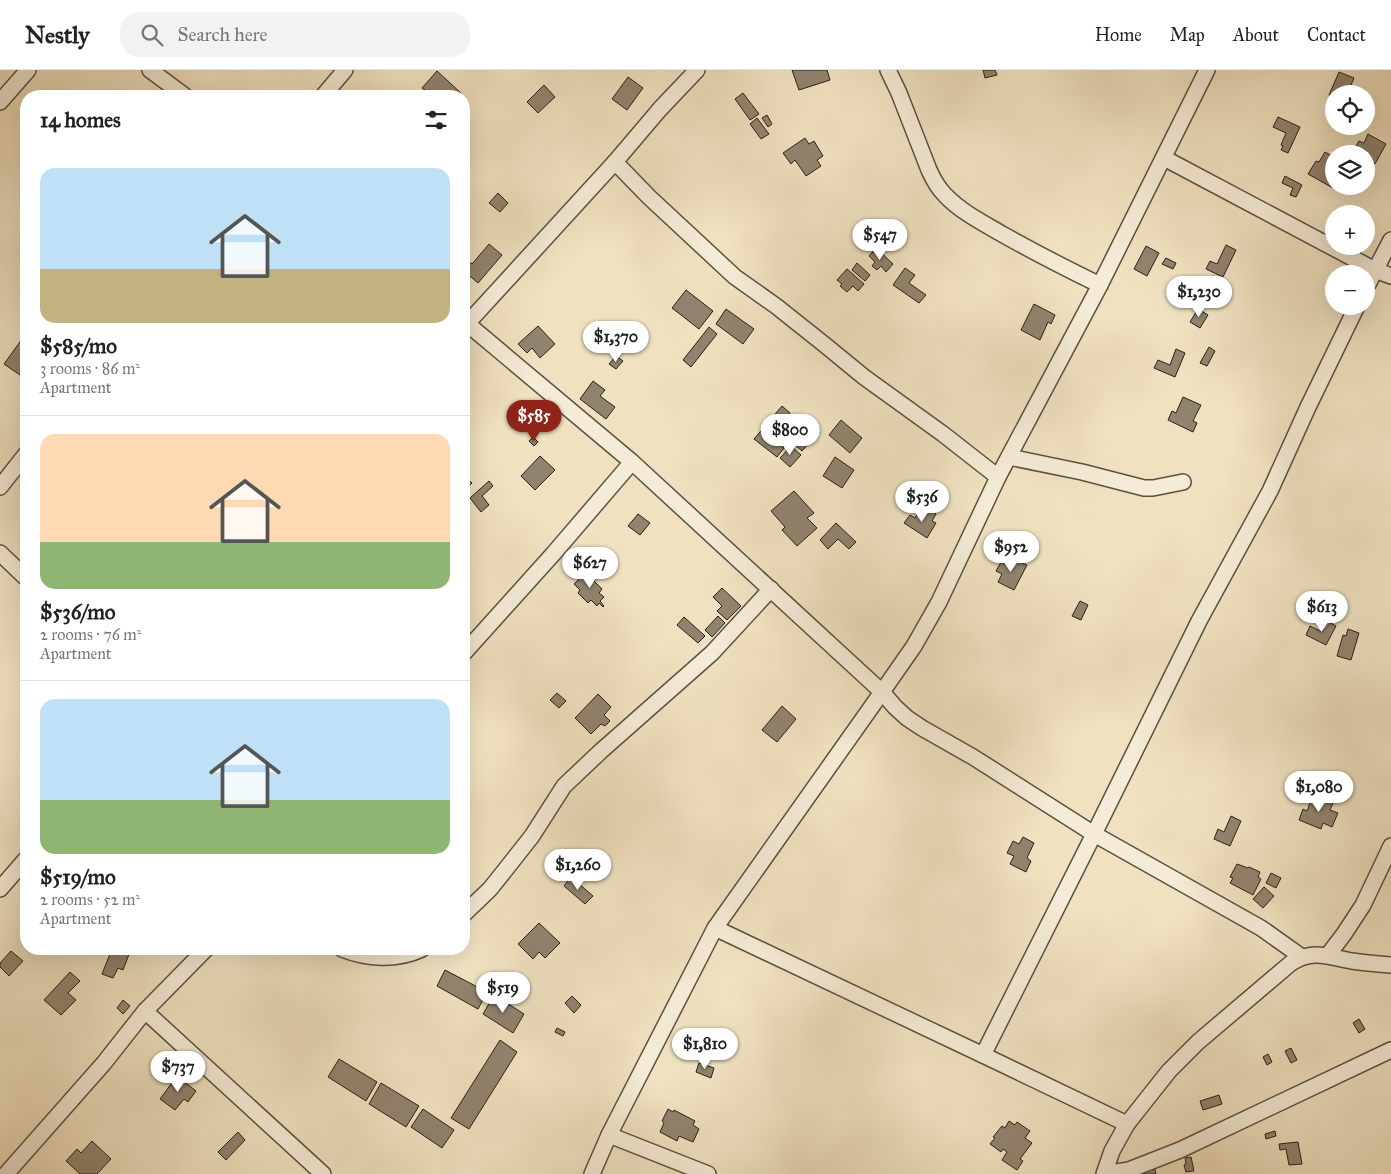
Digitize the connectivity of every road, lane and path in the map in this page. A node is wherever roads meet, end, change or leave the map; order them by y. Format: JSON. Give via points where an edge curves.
{"nodes":[{"id":1,"x":28,"y":70,"type":"edge"},
{"id":2,"x":150,"y":70,"type":"edge"},
{"id":3,"x":345,"y":70,"type":"edge"},
{"id":4,"x":888,"y":70,"type":"edge"},
{"id":5,"x":1207,"y":70,"type":"edge"},
{"id":6,"x":694,"y":71,"type":"edge"},
{"id":7,"x":177,"y":90,"type":"edge"},
{"id":8,"x":328,"y":90,"type":"edge"},
{"id":9,"x":0,"y":102,"type":"edge"},
{"id":10,"x":1164,"y":158,"type":"junction"},
{"id":11,"x":615,"y":162,"type":"junction"},
{"id":12,"x":1391,"y":240,"type":"edge"},
{"id":13,"x":1366,"y":265,"type":"edge"},
{"id":14,"x":1375,"y":270,"type":"joint"},
{"id":15,"x":1391,"y":276,"type":"edge"},
{"id":16,"x":1100,"y":286,"type":"junction"},
{"id":17,"x":1353,"y":315,"type":"edge"},
{"id":18,"x":470,"y":319,"type":"edge"},
{"id":19,"x":470,"y":328,"type":"edge"},
{"id":20,"x":1009,"y":457,"type":"junction"},
{"id":21,"x":20,"y":462,"type":"edge"},
{"id":22,"x":632,"y":462,"type":"junction"},
{"id":23,"x":998,"y":477,"type":"junction"},
{"id":24,"x":1183,"y":482,"type":"dead end"},
{"id":25,"x":0,"y":487,"type":"edge"},
{"id":26,"x":0,"y":553,"type":"edge"},
{"id":27,"x":20,"y":572,"type":"edge"},
{"id":28,"x":771,"y":589,"type":"junction"},
{"id":29,"x":470,"y":646,"type":"edge"},
{"id":30,"x":882,"y":692,"type":"junction"},
{"id":31,"x":1094,"y":834,"type":"junction"},
{"id":32,"x":1391,"y":846,"type":"edge"},
{"id":33,"x":20,"y":866,"type":"edge"},
{"id":34,"x":0,"y":889,"type":"edge"},
{"id":35,"x":470,"y":908,"type":"edge"},
{"id":36,"x":715,"y":928,"type":"junction"},
{"id":37,"x":200,"y":955,"type":"edge"},
{"id":38,"x":360,"y":955,"type":"edge"},
{"id":39,"x":400,"y":955,"type":"edge"},
{"id":40,"x":1328,"y":955,"type":"junction"},
{"id":41,"x":1302,"y":957,"type":"junction"},
{"id":42,"x":1391,"y":965,"type":"edge"},
{"id":43,"x":145,"y":1011,"type":"junction"},
{"id":44,"x":1391,"y":1050,"type":"edge"},
{"id":45,"x":983,"y":1055,"type":"junction"},
{"id":46,"x":1127,"y":1124,"type":"junction"},
{"id":47,"x":609,"y":1135,"type":"junction"},
{"id":48,"x":6,"y":1174,"type":"edge"},
{"id":49,"x":323,"y":1174,"type":"edge"},
{"id":50,"x":592,"y":1174,"type":"edge"},
{"id":51,"x":708,"y":1174,"type":"edge"}],
"edges":[{"from":1,"to":9,"type":"street"},
{"from":2,"to":7,"type":"street"},
{"from":3,"to":8,"type":"street"},
{"from":4,"to":16,"type":"street","via":[[928,170],[946,196],[992,228]]},
{"from":5,"to":10,"type":"street"},
{"from":6,"to":11,"type":"street"},
{"from":10,"to":13,"type":"street"},
{"from":10,"to":16,"type":"street"},
{"from":11,"to":18,"type":"street"},
{"from":11,"to":23,"type":"street","via":[[735,277]]},
{"from":12,"to":14,"type":"street"},
{"from":14,"to":15,"type":"street"},
{"from":16,"to":20,"type":"street"},
{"from":17,"to":31,"type":"street","via":[[1270,491],[1200,621]]},
{"from":19,"to":22,"type":"street"},
{"from":20,"to":23,"type":"street"},
{"from":20,"to":24,"type":"street","via":[[1144,488]]},
{"from":21,"to":25,"type":"street"},
{"from":22,"to":28,"type":"street"},
{"from":22,"to":29,"type":"street"},
{"from":23,"to":30,"type":"street","via":[[939,602]]},
{"from":26,"to":27,"type":"street"},
{"from":28,"to":30,"type":"street"},
{"from":28,"to":35,"type":"street","via":[[712,653],[564,786],[532,836],[490,889]]},
{"from":30,"to":31,"type":"street","via":[[907,718]]},
{"from":30,"to":36,"type":"street"},
{"from":31,"to":41,"type":"street","via":[[1262,928]]},
{"from":31,"to":45,"type":"street"},
{"from":32,"to":40,"type":"street","via":[[1363,905]]},
{"from":33,"to":34,"type":"street"},
{"from":36,"to":45,"type":"street"},
{"from":36,"to":47,"type":"street"},
{"from":37,"to":43,"type":"street"},
{"from":38,"to":39,"type":"street"},
{"from":40,"to":41,"type":"street"},
{"from":40,"to":42,"type":"street"},
{"from":41,"to":46,"type":"street","via":[[1290,962],[1198,1042],[1169,1071]]},
{"from":43,"to":48,"type":"street","via":[[104,1063]]},
{"from":43,"to":49,"type":"street"},
{"from":44,"to":46,"type":"street","via":[[1180,1150],[1129,1170],[1104,1174]]},
{"from":45,"to":46,"type":"street"},
{"from":47,"to":50,"type":"street"},
{"from":47,"to":51,"type":"street"}]}
